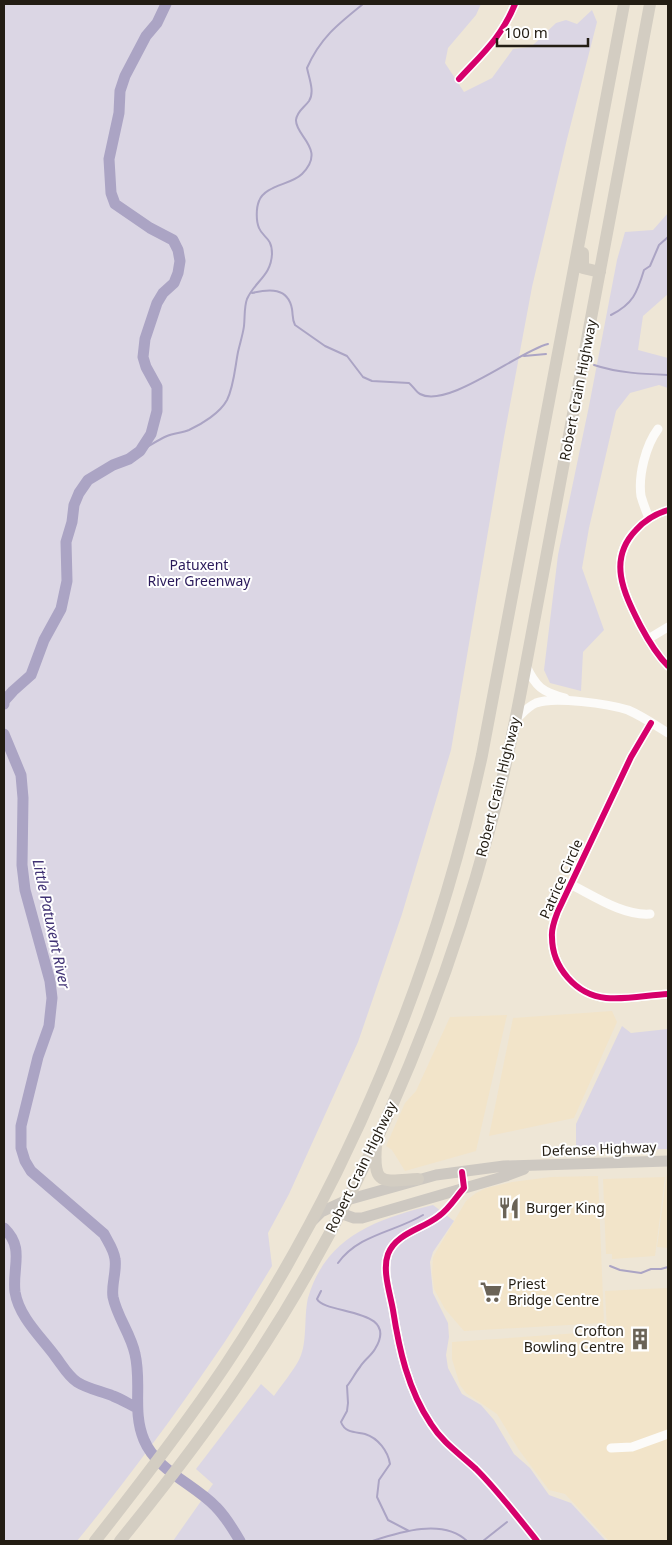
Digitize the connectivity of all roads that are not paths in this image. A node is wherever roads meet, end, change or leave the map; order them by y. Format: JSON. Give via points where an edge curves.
{"nodes":[{"id":1,"x":515,"y":4,"type":"edge"},
{"id":2,"x":624,"y":4,"type":"edge"},
{"id":3,"x":650,"y":4,"type":"edge"},
{"id":4,"x":459,"y":79,"type":"dead end"},
{"id":5,"x":586,"y":206,"type":"junction"},
{"id":6,"x":600,"y":272,"type":"junction"},
{"id":7,"x":658,"y":429,"type":"dead end"},
{"id":8,"x":668,"y":510,"type":"edge"},
{"id":9,"x":649,"y":518,"type":"junction"},
{"id":10,"x":668,"y":627,"type":"edge"},
{"id":11,"x":648,"y":639,"type":"junction"},
{"id":12,"x":526,"y":666,"type":"junction"},
{"id":13,"x":668,"y":666,"type":"edge"},
{"id":14,"x":580,"y":702,"type":"junction"},
{"id":15,"x":515,"y":720,"type":"junction"},
{"id":16,"x":651,"y":723,"type":"junction"},
{"id":17,"x":668,"y":733,"type":"edge"},
{"id":18,"x":570,"y":884,"type":"junction"},
{"id":19,"x":650,"y":914,"type":"dead end"},
{"id":20,"x":668,"y":994,"type":"edge"},
{"id":21,"x":376,"y":1140,"type":"junction"},
{"id":22,"x":668,"y":1161,"type":"edge"},
{"id":23,"x":530,"y":1167,"type":"junction"},
{"id":24,"x":462,"y":1172,"type":"junction"},
{"id":25,"x":418,"y":1179,"type":"junction"},
{"id":26,"x":328,"y":1188,"type":"junction"},
{"id":27,"x":464,"y":1188,"type":"junction"},
{"id":28,"x":347,"y":1200,"type":"junction"},
{"id":29,"x":335,"y":1209,"type":"junction"},
{"id":30,"x":311,"y":1222,"type":"junction"},
{"id":31,"x":668,"y":1434,"type":"edge"},
{"id":32,"x":611,"y":1448,"type":"dead end"},
{"id":33,"x":95,"y":1541,"type":"edge"},
{"id":34,"x":120,"y":1541,"type":"edge"},
{"id":35,"x":537,"y":1541,"type":"edge"}],
"edges":[{"from":1,"to":4,"type":"street","via":[[497,38]]},
{"from":2,"to":5,"type":"highway","name":"Robert Crain Highway"},
{"from":3,"to":6,"type":"highway","name":"Robert Crain Highway"},
{"from":5,"to":6,"type":"highway","via":[[582,265],[584,269]]},
{"from":5,"to":26,"type":"highway","name":"Robert Crain Highway","via":[[494,697],[469,812],[435,930],[408,1008]]},
{"from":6,"to":12,"type":"highway","name":"Robert Crain Highway"},
{"from":7,"to":9,"type":"street","via":[[649,442],[641,480],[641,496]]},
{"from":8,"to":9,"type":"street"},
{"from":9,"to":11,"type":"street","via":[[630,536],[624,548],[620,572],[625,597]]},
{"from":10,"to":11,"type":"street"},
{"from":11,"to":13,"type":"street"},
{"from":12,"to":14,"type":"street","via":[[542,690]]},
{"from":12,"to":15,"type":"highway","name":"Robert Crain Highway"},
{"from":14,"to":15,"type":"street","via":[[542,701],[527,708]]},
{"from":14,"to":16,"type":"street","via":[[618,707]]},
{"from":15,"to":21,"type":"highway","name":"Robert Crain Highway","via":[[489,833],[457,937],[415,1052]]},
{"from":16,"to":17,"type":"street"},
{"from":16,"to":18,"type":"street","name":"Patrice Circle","via":[[631,757]]},
{"from":18,"to":19,"type":"street","via":[[628,912]]},
{"from":18,"to":20,"type":"street","name":"Patrice Circle","via":[[552,936],[557,963],[565,974],[584,991],[606,998]]},
{"from":21,"to":25,"type":"highway","via":[[374,1166],[378,1175],[385,1180]]},
{"from":21,"to":28,"type":"highway","name":"Robert Crain Highway"},
{"from":22,"to":23,"type":"main road","name":"Defense Highway"},
{"from":23,"to":24,"type":"main road","name":"Defense Highway","via":[[504,1166]]},
{"from":23,"to":27,"type":"main road","name":"Defense Highway"},
{"from":24,"to":25,"type":"main road","name":"Defense Highway"},
{"from":24,"to":27,"type":"street"},
{"from":25,"to":28,"type":"main road","name":"Defense Highway"},
{"from":26,"to":29,"type":"highway","via":[[328,1198]]},
{"from":26,"to":30,"type":"highway","name":"Robert Crain Highway"},
{"from":27,"to":29,"type":"main road","name":"Defense Highway","via":[[362,1218],[354,1218]]},
{"from":27,"to":35,"type":"street","via":[[439,1216],[397,1242],[388,1255],[386,1271],[398,1342],[412,1386],[430,1424],[485,1478]]},
{"from":28,"to":29,"type":"highway","name":"Robert Crain Highway"},
{"from":29,"to":30,"type":"main road","via":[[321,1212]]},
{"from":29,"to":34,"type":"highway","name":"Robert Crain Highway","via":[[310,1267],[269,1336],[197,1441]]},
{"from":30,"to":33,"type":"highway","name":"Robert Crain Highway","via":[[225,1366],[182,1429]]},
{"from":31,"to":32,"type":"street","via":[[632,1446]]}]}
